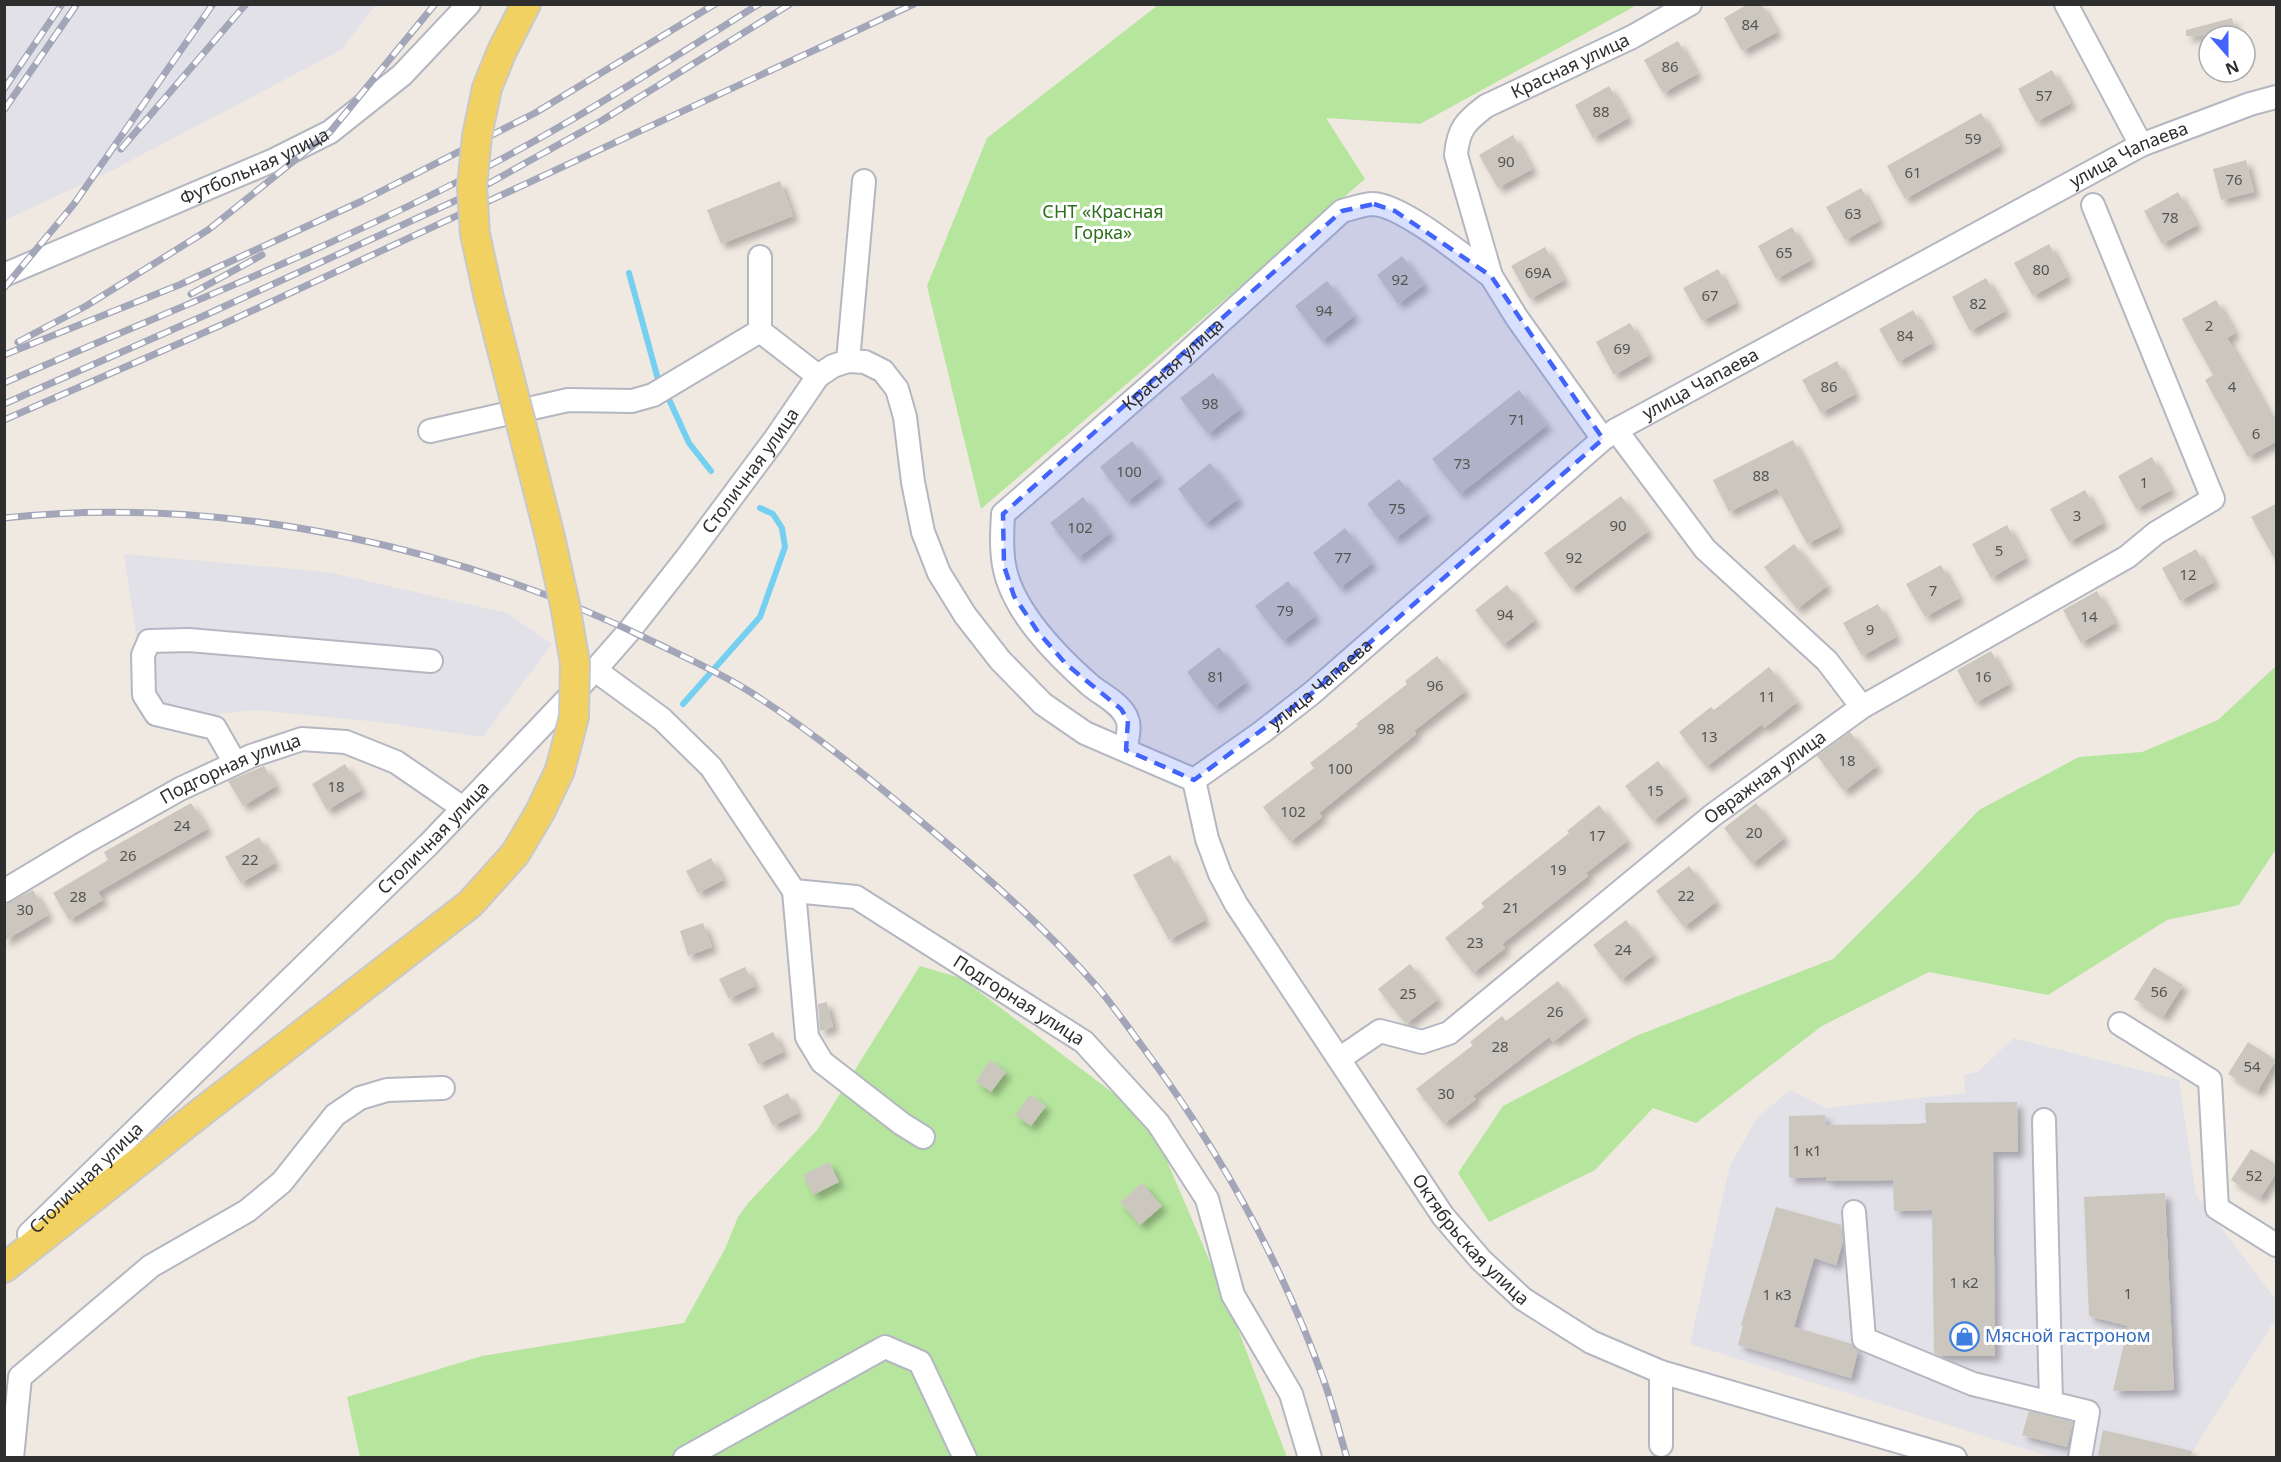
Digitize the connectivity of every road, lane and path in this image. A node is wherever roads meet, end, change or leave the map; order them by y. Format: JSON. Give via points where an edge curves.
{"nodes":[{"id":1,"x":469,"y":4,"type":"edge"},
{"id":2,"x":526,"y":4,"type":"edge"},
{"id":3,"x":1690,"y":4,"type":"edge"},
{"id":4,"x":2066,"y":4,"type":"edge"},
{"id":5,"x":2277,"y":98,"type":"edge"},
{"id":6,"x":2141,"y":145,"type":"junction"},
{"id":7,"x":864,"y":181,"type":"dead end"},
{"id":8,"x":2093,"y":205,"type":"dead end"},
{"id":9,"x":760,"y":257,"type":"dead end"},
{"id":10,"x":4,"y":275,"type":"edge"},
{"id":11,"x":1491,"y":276,"type":"junction"},
{"id":12,"x":760,"y":331,"type":"junction"},
{"id":13,"x":848,"y":361,"type":"junction"},
{"id":14,"x":818,"y":376,"type":"junction"},
{"id":15,"x":430,"y":431,"type":"dead end"},
{"id":16,"x":1610,"y":435,"type":"junction"},
{"id":17,"x":431,"y":661,"type":"dead end"},
{"id":18,"x":595,"y":670,"type":"junction"},
{"id":19,"x":1862,"y":707,"type":"junction"},
{"id":20,"x":1125,"y":750,"type":"junction"},
{"id":21,"x":235,"y":764,"type":"junction"},
{"id":22,"x":1194,"y":780,"type":"junction"},
{"id":23,"x":463,"y":808,"type":"junction"},
{"id":24,"x":4,"y":891,"type":"edge"},
{"id":25,"x":794,"y":891,"type":"junction"},
{"id":26,"x":2120,"y":1024,"type":"dead end"},
{"id":27,"x":1339,"y":1059,"type":"junction"},
{"id":28,"x":443,"y":1088,"type":"dead end"},
{"id":29,"x":2044,"y":1120,"type":"dead end"},
{"id":30,"x":924,"y":1137,"type":"dead end"},
{"id":31,"x":1854,"y":1212,"type":"dead end"},
{"id":32,"x":2277,"y":1245,"type":"edge"},
{"id":33,"x":4,"y":1266,"type":"edge"},
{"id":34,"x":1661,"y":1372,"type":"junction"},
{"id":35,"x":12,"y":1384,"type":"edge"},
{"id":36,"x":2051,"y":1403,"type":"junction"},
{"id":37,"x":1661,"y":1445,"type":"dead end"},
{"id":38,"x":12,"y":1458,"type":"edge"},
{"id":39,"x":685,"y":1458,"type":"edge"},
{"id":40,"x":965,"y":1458,"type":"edge"},
{"id":41,"x":1310,"y":1458,"type":"edge"},
{"id":42,"x":1955,"y":1458,"type":"edge"},
{"id":43,"x":2079,"y":1458,"type":"edge"}],
"edges":[{"from":1,"to":10,"type":"street","name":"Футбольная улица","via":[[402,75],[330,132],[274,160]]},
{"from":2,"to":33,"type":"main road","bridge":true,"via":[[487,88],[472,186],[475,234],[566,605],[575,663],[574,717],[560,770],[515,854],[470,904]]},
{"from":3,"to":11,"type":"street","name":"Красная улица","via":[[1469,118],[1457,137],[1456,155]]},
{"from":4,"to":6,"type":"street"},
{"from":5,"to":6,"type":"street","name":"улица Чапаева","via":[[2250,104]]},
{"from":6,"to":16,"type":"street","name":"улица Чапаева"},
{"from":7,"to":13,"type":"street"},
{"from":8,"to":19,"type":"street","name":"Овражная улица","via":[[2213,499],[2156,533],[2127,557]]},
{"from":9,"to":12,"type":"street"},
{"from":11,"to":16,"type":"street","via":[[1516,318]]},
{"from":11,"to":20,"type":"street","name":"Красная улица","via":[[1395,211],[1374,204],[1342,211],[1003,514],[1004,566],[1014,596],[1066,664],[1121,709],[1128,720]]},
{"from":12,"to":14,"type":"street"},
{"from":12,"to":15,"type":"street","via":[[653,395],[632,401],[568,400]]},
{"from":13,"to":14,"type":"street"},
{"from":13,"to":20,"type":"street","via":[[865,362],[883,371],[897,389],[906,417],[923,532],[939,573],[965,615],[1000,660],[1043,704],[1085,733]]},
{"from":14,"to":18,"type":"street","name":"Столичная улица","via":[[688,556]]},
{"from":16,"to":19,"type":"street","via":[[1704,549],[1827,662]]},
{"from":16,"to":22,"type":"street","name":"улица Чапаева","via":[[1312,693]]},
{"from":17,"to":21,"type":"street","via":[[189,640],[149,641],[143,656],[144,695],[156,714],[215,728]]},
{"from":18,"to":23,"type":"street","name":"Столичная улица"},
{"from":18,"to":25,"type":"street","via":[[662,719],[711,767]]},
{"from":19,"to":27,"type":"street","name":"Овражная улица","via":[[1713,815],[1449,1033],[1422,1041],[1380,1031]]},
{"from":20,"to":22,"type":"street"},
{"from":21,"to":23,"type":"street","name":"Подгорная улица","via":[[302,739],[346,742],[396,762]]},
{"from":21,"to":24,"type":"street","name":"Подгорная улица","via":[[171,794]]},
{"from":22,"to":27,"type":"street","name":"Октябрьская улица","via":[[1207,839],[1220,874]]},
{"from":23,"to":33,"type":"street","name":"Столичная улица","via":[[31,1232]]},
{"from":25,"to":30,"type":"street","via":[[807,1037],[822,1062]]},
{"from":25,"to":41,"type":"street","name":"Подгорная улица","via":[[856,897],[1084,1042],[1151,1115],[1207,1199],[1233,1295],[1291,1394]]},
{"from":26,"to":32,"type":"street","via":[[2210,1080],[2217,1208]]},
{"from":27,"to":34,"type":"street","name":"Октябрьская улица","via":[[1443,1216],[1481,1260],[1523,1299],[1590,1342]]},
{"from":28,"to":35,"type":"street","via":[[387,1090],[360,1098],[335,1115],[282,1182],[265,1197],[151,1266]]},
{"from":29,"to":36,"type":"street"},
{"from":31,"to":36,"type":"street","via":[[1864,1339],[1973,1384]]},
{"from":34,"to":37,"type":"street"},
{"from":34,"to":42,"type":"street","name":"Октябрьская улица"},
{"from":35,"to":38,"type":"street"},
{"from":36,"to":43,"type":"street","via":[[2088,1412]]},
{"from":39,"to":40,"type":"street","via":[[885,1347],[920,1362]]}]}
